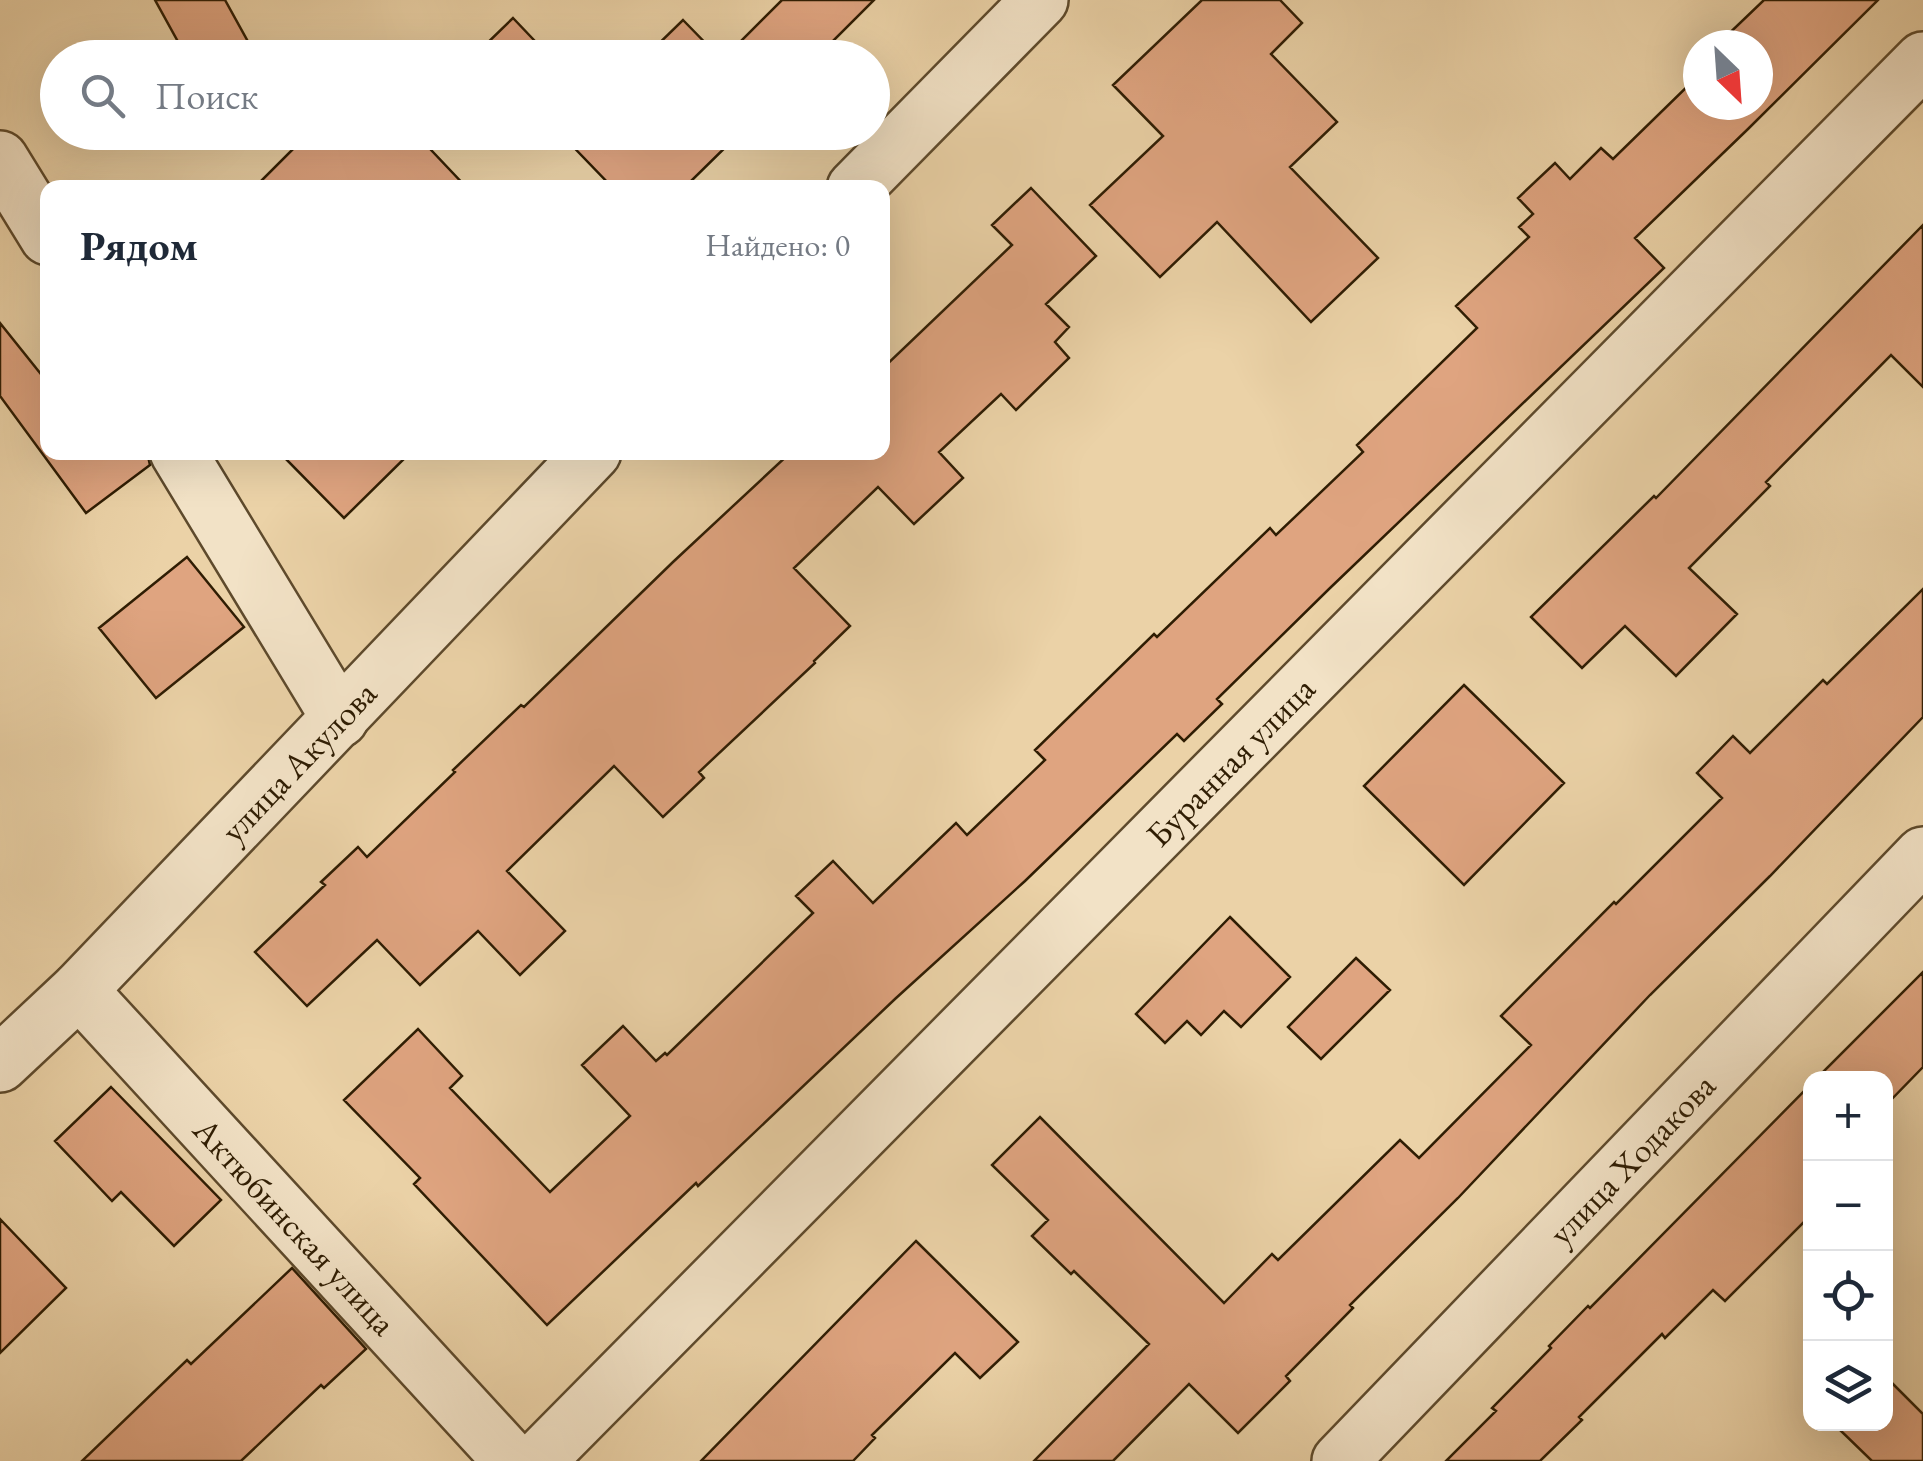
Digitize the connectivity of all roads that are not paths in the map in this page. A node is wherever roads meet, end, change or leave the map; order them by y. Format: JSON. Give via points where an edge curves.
{"nodes":[{"id":1,"x":1040,"y":0,"type":"edge"},
{"id":2,"x":1923,"y":60,"type":"edge"},
{"id":3,"x":0,"y":159,"type":"edge"},
{"id":4,"x":863,"y":180,"type":"edge"},
{"id":5,"x":40,"y":224,"type":"edge"},
{"id":6,"x":183,"y":460,"type":"edge"},
{"id":7,"x":586,"y":460,"type":"edge"},
{"id":8,"x":340,"y":719,"type":"junction"},
{"id":9,"x":1923,"y":855,"type":"edge"},
{"id":10,"x":80,"y":990,"type":"junction"},
{"id":11,"x":0,"y":1064,"type":"edge"},
{"id":12,"x":512,"y":1461,"type":"edge"},
{"id":13,"x":536,"y":1461,"type":"edge"},
{"id":14,"x":1340,"y":1461,"type":"edge"}],
"edges":[{"from":1,"to":4,"type":"street"},
{"from":2,"to":13,"type":"street","name":"Буранная улица"},
{"from":3,"to":5,"type":"street"},
{"from":6,"to":8,"type":"street"},
{"from":7,"to":8,"type":"street","name":"улица Акулова"},
{"from":8,"to":10,"type":"street","name":"улица Акулова"},
{"from":9,"to":14,"type":"street","name":"улица Ходакова"},
{"from":10,"to":11,"type":"street","name":"улица Акулова"},
{"from":10,"to":12,"type":"street","name":"Актюбинская улица"}]}
